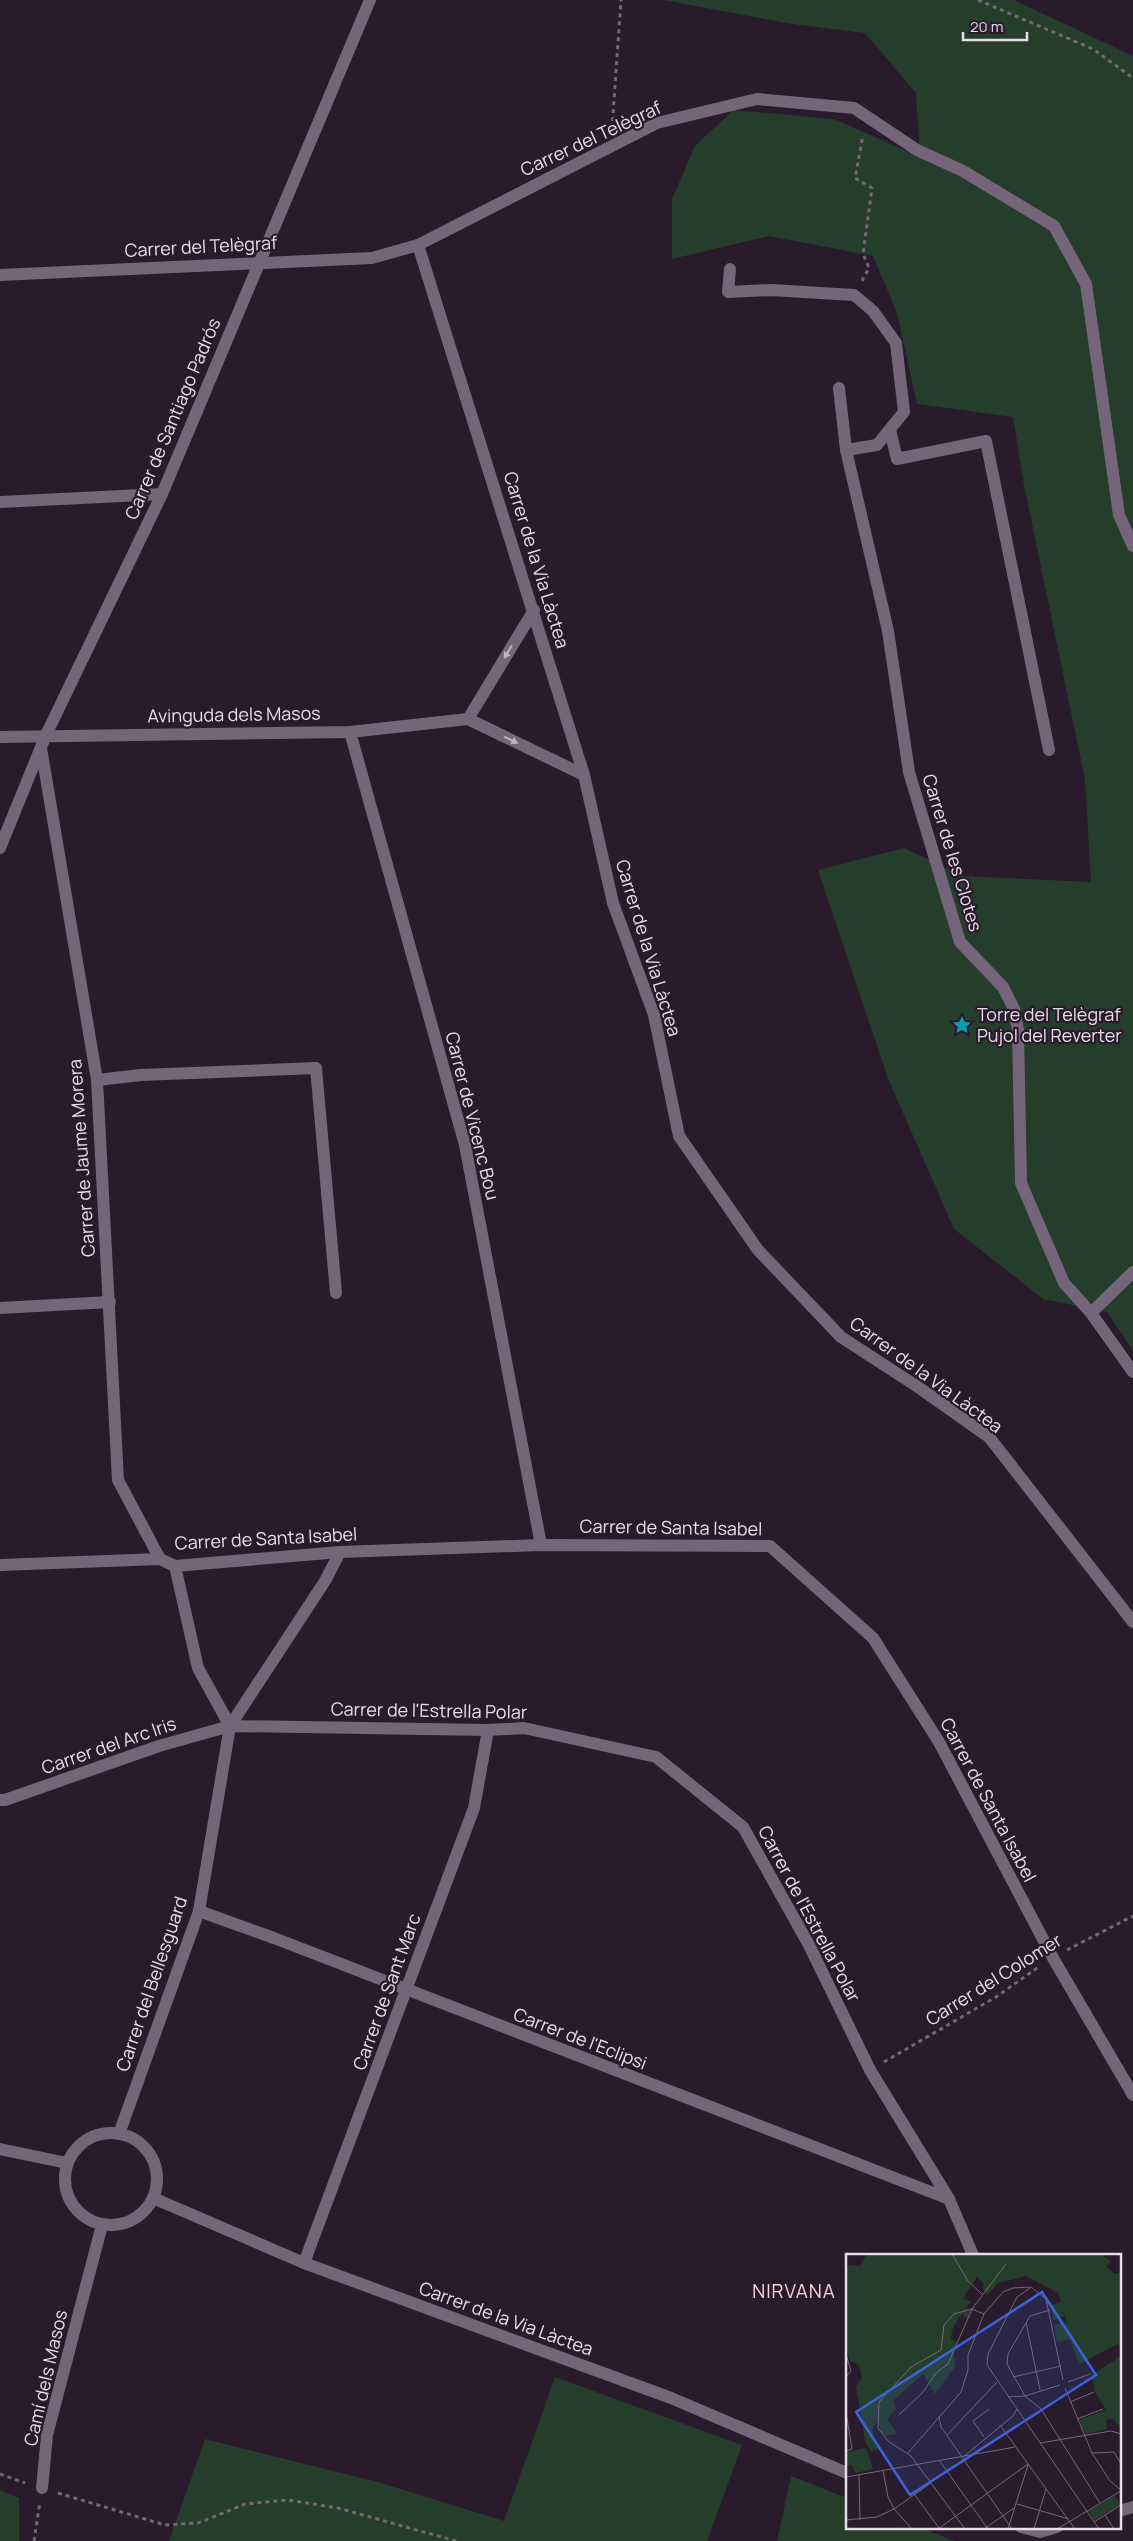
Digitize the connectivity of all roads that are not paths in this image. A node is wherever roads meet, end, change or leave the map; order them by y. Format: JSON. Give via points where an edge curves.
{"nodes":[{"id":1,"x":370,"y":0,"type":"edge"},
{"id":2,"x":418,"y":245,"type":"junction"},
{"id":3,"x":259,"y":261,"type":"junction"},
{"id":4,"x":730,"y":270,"type":"dead end"},
{"id":5,"x":0,"y":274,"type":"edge"},
{"id":6,"x":839,"y":388,"type":"dead end"},
{"id":7,"x":890,"y":430,"type":"junction"},
{"id":8,"x":846,"y":450,"type":"junction"},
{"id":9,"x":162,"y":494,"type":"junction"},
{"id":10,"x":0,"y":502,"type":"edge"},
{"id":11,"x":1133,"y":546,"type":"edge"},
{"id":12,"x":534,"y":610,"type":"junction"},
{"id":13,"x":468,"y":719,"type":"junction"},
{"id":14,"x":350,"y":732,"type":"junction"},
{"id":15,"x":46,"y":735,"type":"junction"},
{"id":16,"x":0,"y":737,"type":"edge"},
{"id":17,"x":41,"y":748,"type":"junction"},
{"id":18,"x":1049,"y":750,"type":"dead end"},
{"id":19,"x":584,"y":776,"type":"junction"},
{"id":20,"x":0,"y":848,"type":"edge"},
{"id":21,"x":97,"y":1080,"type":"junction"},
{"id":22,"x":1133,"y":1272,"type":"edge"},
{"id":23,"x":336,"y":1293,"type":"dead end"},
{"id":24,"x":110,"y":1302,"type":"junction"},
{"id":25,"x":0,"y":1308,"type":"edge"},
{"id":26,"x":1091,"y":1312,"type":"junction"},
{"id":27,"x":1133,"y":1372,"type":"edge"},
{"id":28,"x":541,"y":1545,"type":"junction"},
{"id":29,"x":340,"y":1552,"type":"junction"},
{"id":30,"x":160,"y":1559,"type":"junction"},
{"id":31,"x":0,"y":1565,"type":"edge"},
{"id":32,"x":175,"y":1566,"type":"junction"},
{"id":33,"x":1133,"y":1622,"type":"edge"},
{"id":34,"x":230,"y":1726,"type":"junction"},
{"id":35,"x":488,"y":1730,"type":"junction"},
{"id":36,"x":0,"y":1800,"type":"edge"},
{"id":37,"x":199,"y":1911,"type":"junction"},
{"id":38,"x":406,"y":1991,"type":"junction"},
{"id":39,"x":1133,"y":2095,"type":"edge"},
{"id":40,"x":119,"y":2134,"type":"junction"},
{"id":41,"x":0,"y":2149,"type":"edge"},
{"id":42,"x":67,"y":2164,"type":"junction"},
{"id":43,"x":153,"y":2198,"type":"junction"},
{"id":44,"x":949,"y":2199,"type":"junction"},
{"id":45,"x":102,"y":2225,"type":"junction"},
{"id":46,"x":973,"y":2254,"type":"edge"},
{"id":47,"x":304,"y":2263,"type":"junction"},
{"id":48,"x":846,"y":2473,"type":"edge"},
{"id":49,"x":42,"y":2488,"type":"road end"},
{"id":50,"x":1133,"y":2507,"type":"edge"},
{"id":51,"x":1120,"y":2511,"type":"edge"},
{"id":52,"x":1025,"y":2528,"type":"edge"},
{"id":53,"x":1054,"y":2528,"type":"edge"}],
"edges":[{"from":1,"to":3,"type":"street","name":"Carrer de Santiago Padrós"},
{"from":2,"to":3,"type":"street","name":"Carrer del Telègraf","via":[[372,258]]},
{"from":2,"to":11,"type":"street","name":"Carrer del Telègraf","via":[[657,123],[756,99],[854,108],[917,150],[963,171],[1054,226],[1086,284],[1119,515]]},
{"from":2,"to":12,"type":"street","name":"Carrer de la Via Làctea"},
{"from":3,"to":5,"type":"street","name":"Carrer del Telègraf"},
{"from":3,"to":9,"type":"street","name":"Carrer de Santiago Padrós"},
{"from":4,"to":7,"type":"street","via":[[728,292],[771,290],[854,295],[873,311],[896,343],[904,412]]},
{"from":6,"to":8,"type":"street","name":"Carrer de les Clotes"},
{"from":7,"to":8,"type":"street","via":[[877,445]]},
{"from":7,"to":18,"type":"street","via":[[897,459],[986,441]]},
{"from":8,"to":26,"type":"street","name":"Carrer de les Clotes","via":[[888,631],[910,772],[960,942],[1003,987],[1014,1009],[1018,1030],[1020,1183],[1064,1283]]},
{"from":9,"to":10,"type":"street"},
{"from":9,"to":15,"type":"street","name":"Carrer de Santiago Padrós"},
{"from":12,"to":13,"type":"street","one_way":true},
{"from":12,"to":19,"type":"street","name":"Carrer de la Via Làctea"},
{"from":13,"to":14,"type":"street","name":"Avinguda dels Masos"},
{"from":13,"to":19,"type":"street","one_way":true},
{"from":14,"to":15,"type":"street","name":"Avinguda dels Masos"},
{"from":14,"to":28,"type":"street","name":"Carrer de Vicenc Bou","via":[[465,1145]]},
{"from":15,"to":16,"type":"street","name":"Avinguda dels Masos"},
{"from":15,"to":17,"type":"street","name":"Carrer de Santiago Padrós"},
{"from":17,"to":20,"type":"street","name":"Carrer de Santiago Padrós"},
{"from":17,"to":21,"type":"street","name":"Carrer de Jaume Morera"},
{"from":19,"to":33,"type":"street","name":"Carrer de la Via Làctea","via":[[612,903],[654,1015],[679,1136],[758,1250],[841,1337],[989,1437]]},
{"from":21,"to":23,"type":"street","via":[[141,1075],[316,1068]]},
{"from":21,"to":24,"type":"street","name":"Carrer de Jaume Morera"},
{"from":22,"to":26,"type":"street"},
{"from":24,"to":25,"type":"street"},
{"from":24,"to":30,"type":"street","name":"Carrer de Jaume Morera","via":[[118,1480]]},
{"from":26,"to":27,"type":"street","name":"Carrer de les Clotes"},
{"from":28,"to":29,"type":"street","name":"Carrer de Santa Isabel"},
{"from":28,"to":39,"type":"street","name":"Carrer de Santa Isabel","via":[[770,1546],[873,1638],[939,1742],[1053,1958]]},
{"from":29,"to":32,"type":"street","name":"Carrer de Santa Isabel"},
{"from":29,"to":34,"type":"street","name":"Carrer del Bellesguard","via":[[325,1581]]},
{"from":30,"to":31,"type":"street","name":"Carrer de Santa Isabel"},
{"from":30,"to":32,"type":"street","name":"Carrer de Santa Isabel"},
{"from":32,"to":34,"type":"street","via":[[198,1668]]},
{"from":34,"to":35,"type":"street","name":"Carrer de l'Estrella Polar"},
{"from":34,"to":36,"type":"street","name":"Carrer del Arc Iris","via":[[159,1746]]},
{"from":34,"to":37,"type":"street","name":"Carrer del Bellesguard"},
{"from":35,"to":38,"type":"street","name":"Carrer de Sant Marc","via":[[474,1808]]},
{"from":35,"to":44,"type":"street","name":"Carrer de l'Estrella Polar","via":[[524,1728],[656,1757],[743,1827],[809,1945],[870,2070]]},
{"from":37,"to":38,"type":"street","name":"Carrer de l'Eclipsi"},
{"from":37,"to":40,"type":"street","name":"Carrer del Bellesguard"},
{"from":38,"to":44,"type":"street","name":"Carrer de l'Eclipsi"},
{"from":38,"to":47,"type":"street","name":"Carrer de Sant Marc"},
{"from":40,"to":42,"type":"street","via":[[102,2133],[82,2142]]},
{"from":40,"to":43,"type":"street","via":[[142,2145],[153,2159],[157,2181]]},
{"from":41,"to":42,"type":"street"},
{"from":42,"to":45,"type":"street","via":[[64,2182],[75,2210]]},
{"from":43,"to":45,"type":"street","via":[[144,2212],[130,2222]]},
{"from":43,"to":47,"type":"street","name":"Carrer de la Via Làctea"},
{"from":44,"to":46,"type":"street","name":"Carrer de l'Estrella Polar"},
{"from":45,"to":49,"type":"street","name":"Camí dels Masos","via":[[47,2435]]},
{"from":47,"to":48,"type":"street","name":"Carrer de la Via Làctea","via":[[671,2398]]},
{"from":50,"to":51,"type":"street"},
{"from":52,"to":53,"type":"street","via":[[1040,2532]]}]}
